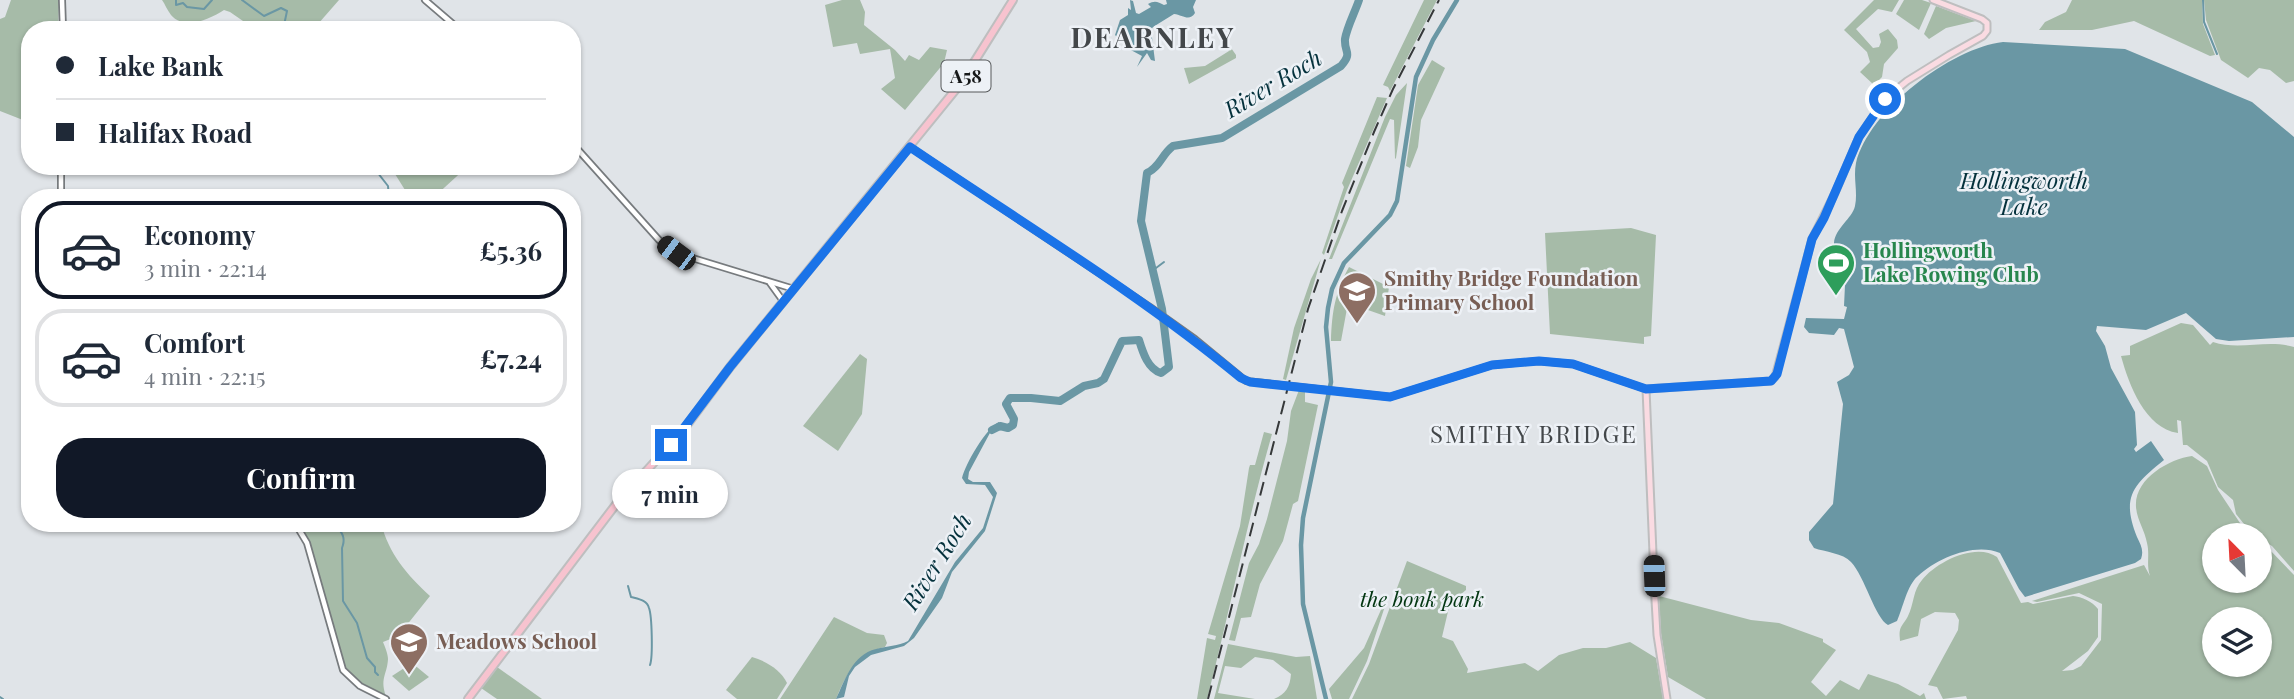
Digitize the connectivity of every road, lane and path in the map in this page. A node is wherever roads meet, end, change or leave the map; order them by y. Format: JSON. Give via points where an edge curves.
{"nodes":[{"id":1,"x":62,"y":0,"type":"edge"},
{"id":2,"x":425,"y":0,"type":"edge"},
{"id":3,"x":1013,"y":0,"type":"edge"},
{"id":4,"x":1933,"y":0,"type":"edge"},
{"id":5,"x":63,"y":21,"type":"edge"},
{"id":6,"x":450,"y":21,"type":"edge"},
{"id":7,"x":910,"y":147,"type":"junction"},
{"id":8,"x":581,"y":154,"type":"edge"},
{"id":9,"x":769,"y":282,"type":"junction"},
{"id":10,"x":777,"y":284,"type":"junction"},
{"id":11,"x":795,"y":289,"type":"junction"},
{"id":12,"x":785,"y":300,"type":"junction"},
{"id":13,"x":1646,"y":389,"type":"junction"},
{"id":14,"x":300,"y":532,"type":"edge"},
{"id":15,"x":386,"y":699,"type":"edge"},
{"id":16,"x":470,"y":699,"type":"edge"},
{"id":17,"x":1667,"y":699,"type":"edge"}],
"edges":[{"from":1,"to":5,"type":"street"},
{"from":2,"to":6,"type":"street"},
{"from":3,"to":7,"type":"highway","number":"A58","via":[[976,62]]},
{"from":4,"to":13,"type":"main road","via":[[1982,19],[1987,31],[1885,99],[1859,137],[1812,239],[1777,374],[1771,381]]},
{"from":7,"to":11,"type":"highway","number":"A58"},
{"from":7,"to":13,"type":"street","via":[[1150,307],[1246,381],[1390,397],[1492,365],[1539,361],[1573,364]]},
{"from":8,"to":9,"type":"street","via":[[676,253]]},
{"from":9,"to":10,"type":"street"},
{"from":9,"to":12,"type":"street"},
{"from":10,"to":11,"type":"street"},
{"from":10,"to":12,"type":"street"},
{"from":11,"to":12,"type":"highway","number":"A58"},
{"from":12,"to":16,"type":"highway","number":"A58","via":[[671,445],[617,503]]},
{"from":13,"to":17,"type":"main road","via":[[1657,635]]},
{"from":14,"to":15,"type":"street","via":[[343,670],[360,686]]}]}
